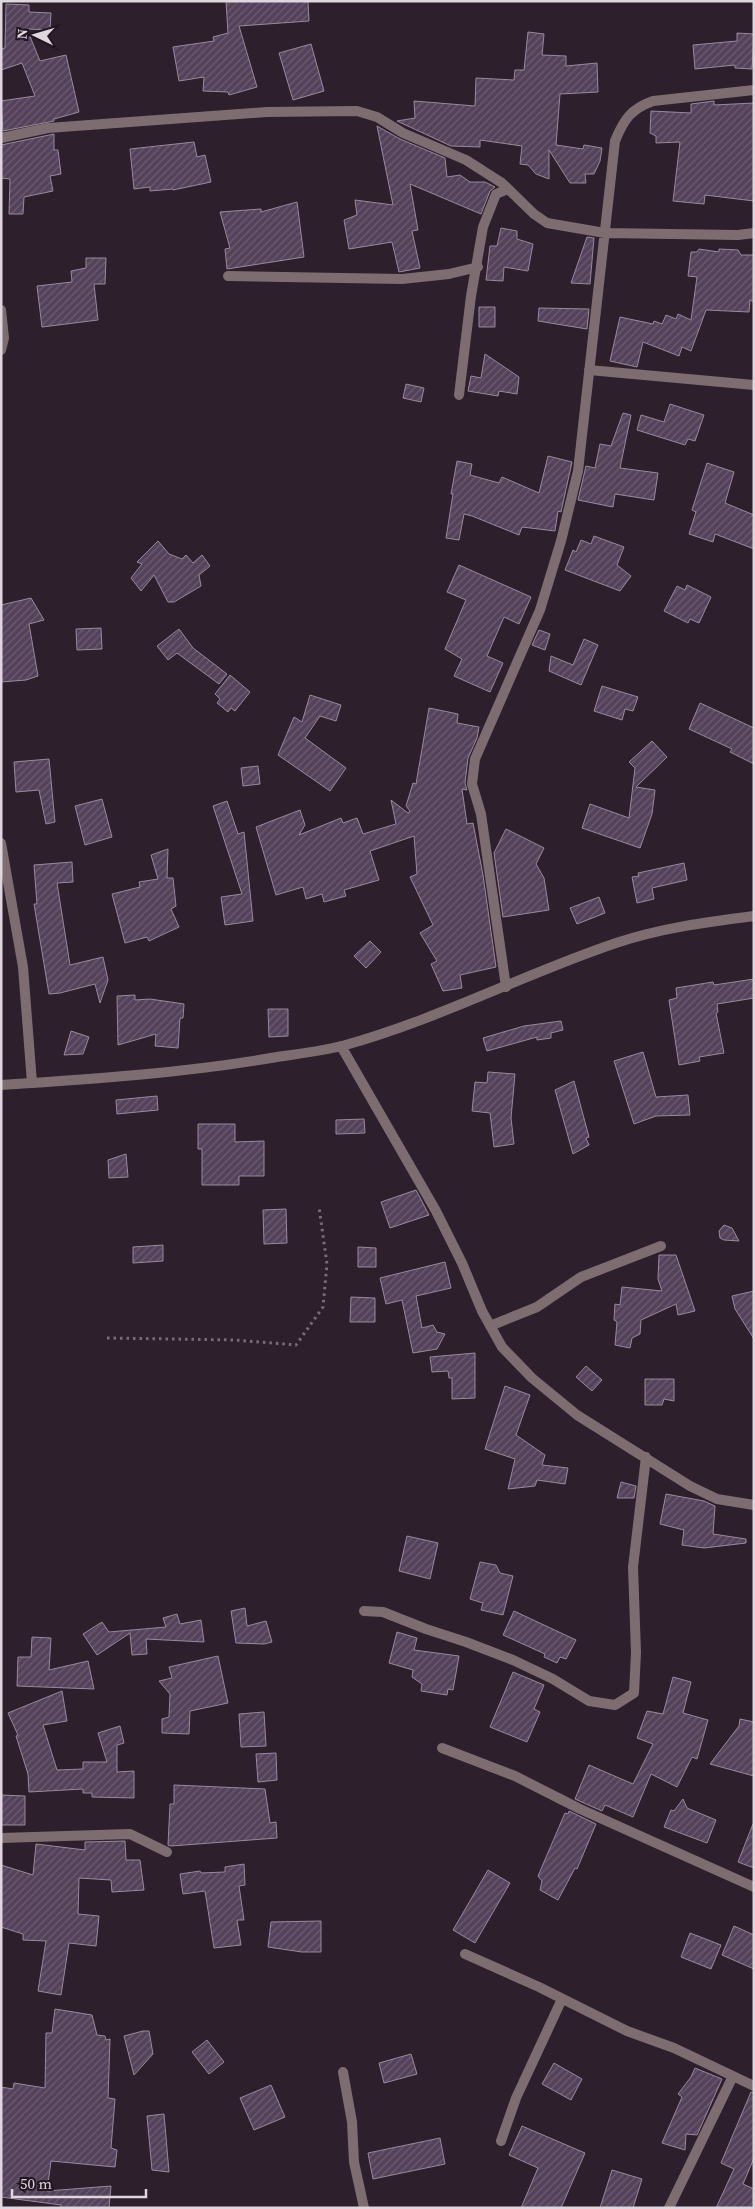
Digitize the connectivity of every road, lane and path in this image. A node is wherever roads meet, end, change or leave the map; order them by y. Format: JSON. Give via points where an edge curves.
{"nodes":[{"id":1,"x":754,"y":90,"type":"edge"},
{"id":2,"x":1,"y":138,"type":"edge"},
{"id":3,"x":508,"y":189,"type":"junction"},
{"id":4,"x":605,"y":233,"type":"junction"},
{"id":5,"x":754,"y":233,"type":"edge"},
{"id":6,"x":478,"y":267,"type":"junction"},
{"id":7,"x":228,"y":276,"type":"dead end"},
{"id":8,"x":1,"y":310,"type":"edge"},
{"id":9,"x":1,"y":350,"type":"edge"},
{"id":10,"x":589,"y":370,"type":"junction"},
{"id":11,"x":754,"y":385,"type":"edge"},
{"id":12,"x":459,"y":395,"type":"dead end"},
{"id":13,"x":1,"y":843,"type":"edge"},
{"id":14,"x":754,"y":916,"type":"edge"},
{"id":15,"x":506,"y":987,"type":"junction"},
{"id":16,"x":341,"y":1046,"type":"junction"},
{"id":17,"x":32,"y":1083,"type":"junction"},
{"id":18,"x":1,"y":1085,"type":"edge"},
{"id":19,"x":319,"y":1206,"type":"dead end"},
{"id":20,"x":661,"y":1246,"type":"dead end"},
{"id":21,"x":490,"y":1326,"type":"junction"},
{"id":22,"x":106,"y":1338,"type":"dead end"},
{"id":23,"x":646,"y":1457,"type":"junction"},
{"id":24,"x":754,"y":1505,"type":"edge"},
{"id":25,"x":364,"y":1611,"type":"dead end"},
{"id":26,"x":442,"y":1748,"type":"dead end"},
{"id":27,"x":1,"y":1838,"type":"edge"},
{"id":28,"x":167,"y":1852,"type":"dead end"},
{"id":29,"x":754,"y":1887,"type":"edge"},
{"id":30,"x":465,"y":1954,"type":"dead end"},
{"id":31,"x":562,"y":1999,"type":"junction"},
{"id":32,"x":343,"y":2072,"type":"dead end"},
{"id":33,"x":733,"y":2076,"type":"junction"},
{"id":34,"x":754,"y":2086,"type":"edge"},
{"id":35,"x":501,"y":2141,"type":"dead end"},
{"id":36,"x":364,"y":2208,"type":"edge"},
{"id":37,"x":669,"y":2208,"type":"edge"}],
"edges":[{"from":1,"to":4,"type":"street","via":[[653,101],[637,107],[620,128],[615,141]]},
{"from":2,"to":3,"type":"street","via":[[48,128],[87,125],[267,112],[357,111],[377,117],[403,133],[466,160]]},
{"from":3,"to":4,"type":"street","via":[[547,224]]},
{"from":3,"to":6,"type":"street","via":[[496,194],[491,204],[483,228]]},
{"from":4,"to":5,"type":"street"},
{"from":4,"to":10,"type":"street"},
{"from":6,"to":7,"type":"street","via":[[450,274],[402,279]]},
{"from":6,"to":12,"type":"street","via":[[471,296]]},
{"from":8,"to":9,"type":"street","via":[[4,338]]},
{"from":10,"to":11,"type":"street"},
{"from":10,"to":15,"type":"street","via":[[578,471],[561,541],[540,610],[475,759],[472,784],[481,814]]},
{"from":13,"to":17,"type":"street","via":[[23,967]]},
{"from":14,"to":15,"type":"street","via":[[681,926],[617,943]]},
{"from":15,"to":16,"type":"street"},
{"from":16,"to":17,"type":"street","via":[[239,1064],[139,1076]]},
{"from":16,"to":21,"type":"street","via":[[436,1211]]},
{"from":17,"to":18,"type":"street"},
{"from":19,"to":22,"type":"path","via":[[327,1264],[323,1307],[296,1345],[235,1340]]},
{"from":20,"to":21,"type":"street","via":[[582,1277],[537,1307]]},
{"from":21,"to":23,"type":"street","via":[[502,1347],[577,1416]]},
{"from":23,"to":24,"type":"street","via":[[690,1486],[717,1499]]},
{"from":23,"to":25,"type":"street","via":[[633,1566],[634,1693],[615,1705],[589,1701],[513,1660],[466,1642],[383,1612]]},
{"from":26,"to":29,"type":"street","via":[[515,1776],[580,1809]]},
{"from":27,"to":28,"type":"street","via":[[130,1834]]},
{"from":30,"to":31,"type":"street"},
{"from":31,"to":33,"type":"street"},
{"from":31,"to":35,"type":"street","via":[[516,2098]]},
{"from":32,"to":36,"type":"street","via":[[352,2122],[354,2162]]},
{"from":33,"to":34,"type":"street"},
{"from":33,"to":37,"type":"street"}]}
